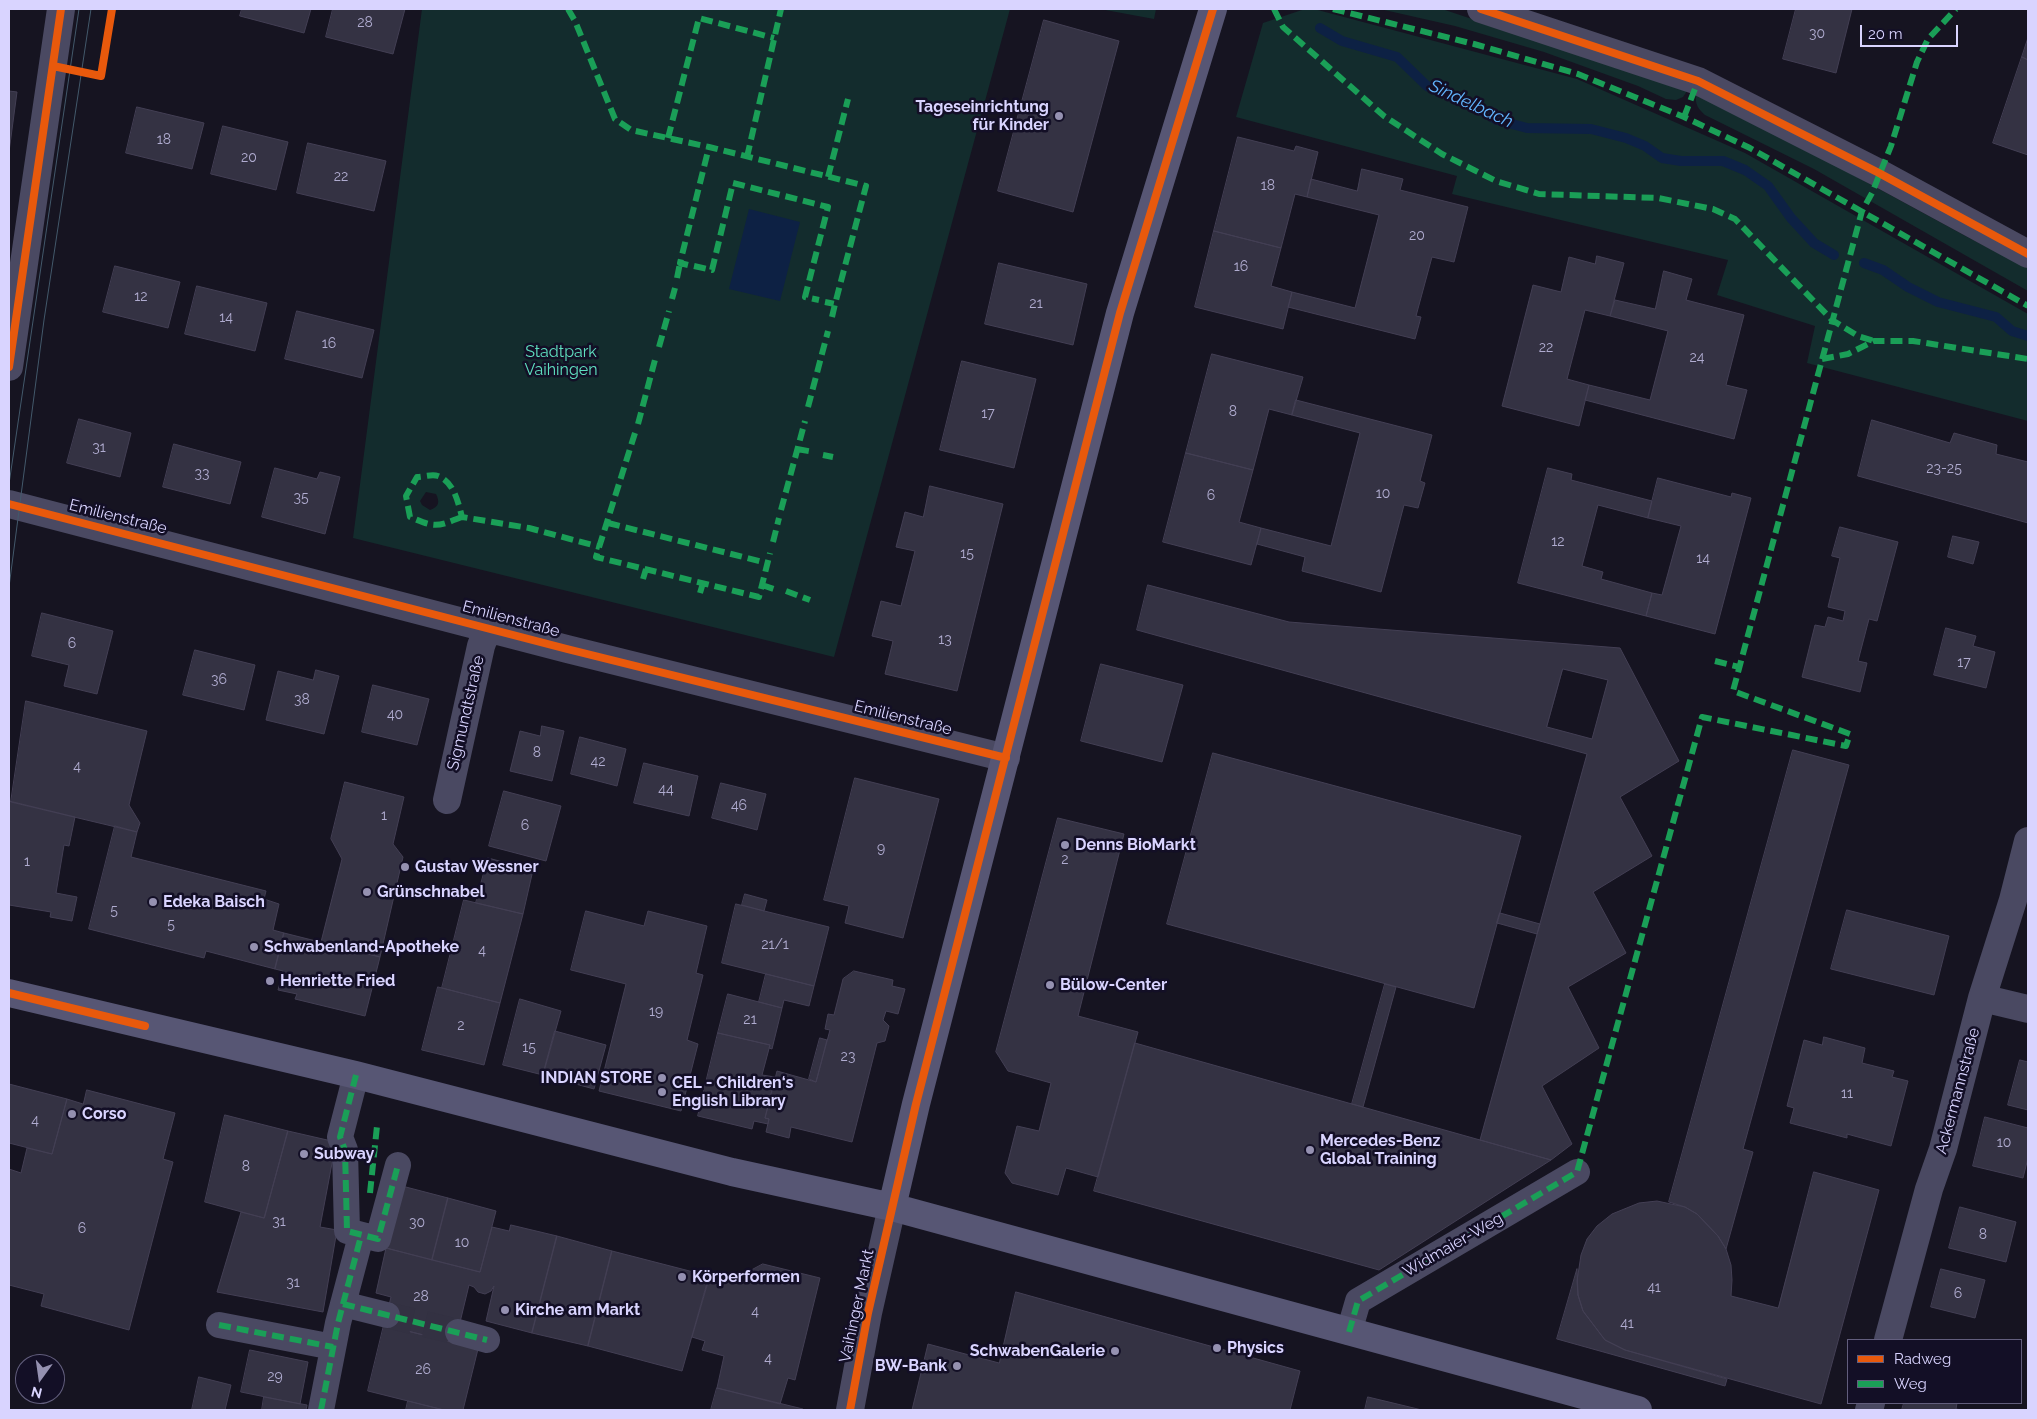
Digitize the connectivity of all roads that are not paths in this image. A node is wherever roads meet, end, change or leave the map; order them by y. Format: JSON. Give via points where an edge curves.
{"nodes":[{"id":1,"x":61,"y":9,"type":"edge"},
{"id":2,"x":1213,"y":9,"type":"edge"},
{"id":3,"x":1481,"y":9,"type":"edge"},
{"id":4,"x":2028,"y":254,"type":"edge"},
{"id":5,"x":9,"y":367,"type":"edge"},
{"id":6,"x":9,"y":504,"type":"edge"},
{"id":7,"x":488,"y":627,"type":"junction"},
{"id":8,"x":1006,"y":758,"type":"junction"},
{"id":9,"x":447,"y":800,"type":"dead end"},
{"id":10,"x":2028,"y":841,"type":"edge"},
{"id":11,"x":9,"y":993,"type":"edge"},
{"id":12,"x":1982,"y":998,"type":"junction"},
{"id":13,"x":2028,"y":1009,"type":"edge"},
{"id":14,"x":356,"y":1075,"type":"junction"},
{"id":15,"x":398,"y":1165,"type":"dead end"},
{"id":16,"x":1577,"y":1172,"type":"dead end"},
{"id":17,"x":892,"y":1207,"type":"junction"},
{"id":18,"x":361,"y":1236,"type":"junction"},
{"id":19,"x":343,"y":1304,"type":"junction"},
{"id":20,"x":387,"y":1315,"type":"tunnel mouth"},
{"id":21,"x":219,"y":1324,"type":"dead end"},
{"id":22,"x":458,"y":1332,"type":"tunnel mouth"},
{"id":23,"x":1349,"y":1332,"type":"junction"},
{"id":24,"x":1888,"y":1339,"type":"edge"},
{"id":25,"x":487,"y":1340,"type":"dead end"},
{"id":26,"x":333,"y":1347,"type":"junction"},
{"id":27,"x":321,"y":1410,"type":"edge"},
{"id":28,"x":850,"y":1410,"type":"edge"},
{"id":29,"x":1638,"y":1410,"type":"edge"}],
"edges":[{"from":1,"to":5,"type":"street"},
{"from":2,"to":8,"type":"main road","via":[[1120,313]]},
{"from":3,"to":4,"type":"street","via":[[1698,81],[1879,173]]},
{"from":6,"to":7,"type":"street","name":"Emilienstraße"},
{"from":7,"to":8,"type":"street","name":"Emilienstraße"},
{"from":7,"to":9,"type":"street","name":"Sigmundtstraße"},
{"from":8,"to":17,"type":"main road"},
{"from":10,"to":12,"type":"street","name":"Ackermannstraße"},
{"from":11,"to":14,"type":"main road"},
{"from":12,"to":13,"type":"street"},
{"from":12,"to":24,"type":"street","name":"Ackermannstraße"},
{"from":14,"to":17,"type":"main road","via":[[732,1172]]},
{"from":14,"to":18,"type":"street","via":[[340,1137],[345,1150],[347,1231]]},
{"from":15,"to":18,"type":"street","via":[[378,1239]]},
{"from":16,"to":23,"type":"street","name":"Widmaier-Weg","via":[[1358,1301]]},
{"from":17,"to":23,"type":"main road"},
{"from":17,"to":28,"type":"street","name":"Vaihinger Markt"},
{"from":18,"to":19,"type":"street"},
{"from":19,"to":20,"type":"street"},
{"from":19,"to":26,"type":"street"},
{"from":21,"to":26,"type":"street"},
{"from":22,"to":25,"type":"street"},
{"from":23,"to":29,"type":"main road"},
{"from":26,"to":27,"type":"street"}]}
